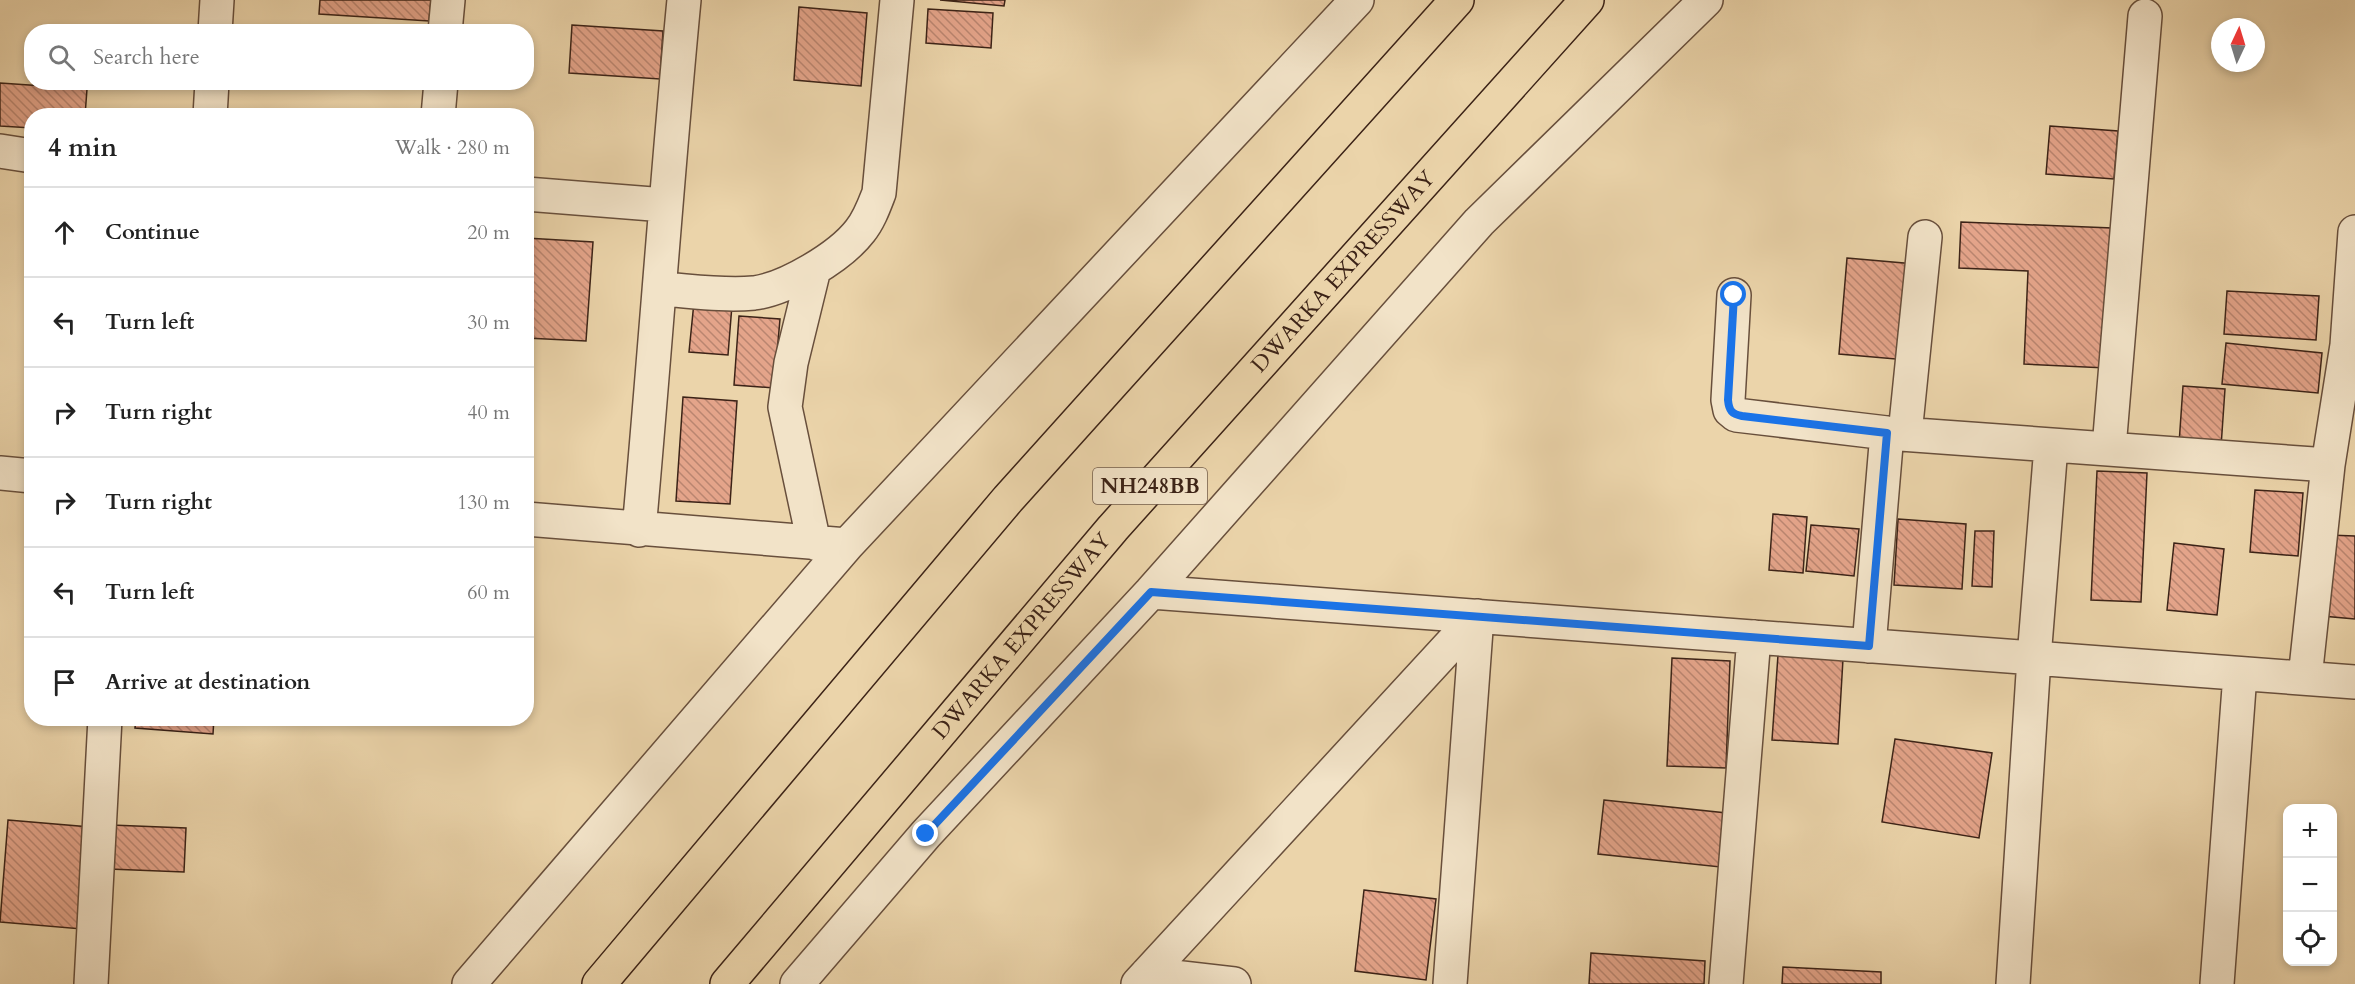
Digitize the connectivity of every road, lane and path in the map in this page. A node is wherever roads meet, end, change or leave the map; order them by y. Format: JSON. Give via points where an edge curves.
{"nodes":[{"id":1,"x":217,"y":0,"type":"edge"},
{"id":2,"x":448,"y":0,"type":"edge"},
{"id":3,"x":684,"y":0,"type":"edge"},
{"id":4,"x":897,"y":0,"type":"edge"},
{"id":5,"x":1357,"y":0,"type":"edge"},
{"id":6,"x":1457,"y":0,"type":"edge"},
{"id":7,"x":1587,"y":0,"type":"edge"},
{"id":8,"x":1706,"y":0,"type":"edge"},
{"id":9,"x":2145,"y":16,"type":"dead end"},
{"id":10,"x":216,"y":24,"type":"edge"},
{"id":11,"x":446,"y":24,"type":"edge"},
{"id":12,"x":212,"y":90,"type":"edge"},
{"id":13,"x":440,"y":90,"type":"edge"},
{"id":14,"x":210,"y":108,"type":"edge"},
{"id":15,"x":439,"y":108,"type":"edge"},
{"id":16,"x":0,"y":151,"type":"edge"},
{"id":17,"x":24,"y":155,"type":"edge"},
{"id":18,"x":534,"y":195,"type":"edge"},
{"id":19,"x":664,"y":205,"type":"junction"},
{"id":20,"x":2355,"y":232,"type":"edge"},
{"id":21,"x":1925,"y":237,"type":"dead end"},
{"id":22,"x":814,"y":268,"type":"junction"},
{"id":23,"x":661,"y":289,"type":"junction"},
{"id":24,"x":1734,"y":295,"type":"dead end"},
{"id":25,"x":1896,"y":434,"type":"junction"},
{"id":26,"x":2051,"y":446,"type":"junction"},
{"id":27,"x":2109,"y":448,"type":"junction"},
{"id":28,"x":2328,"y":465,"type":"junction"},
{"id":29,"x":0,"y":474,"type":"edge"},
{"id":30,"x":24,"y":476,"type":"edge"},
{"id":31,"x":534,"y":520,"type":"edge"},
{"id":32,"x":639,"y":530,"type":"junction"},
{"id":33,"x":814,"y":543,"type":"junction"},
{"id":34,"x":847,"y":545,"type":"junction"},
{"id":35,"x":1151,"y":592,"type":"junction"},
{"id":36,"x":1477,"y":616,"type":"junction"},
{"id":37,"x":1754,"y":637,"type":"junction"},
{"id":38,"x":1869,"y":646,"type":"junction"},
{"id":39,"x":2034,"y":658,"type":"junction"},
{"id":40,"x":2240,"y":674,"type":"junction"},
{"id":41,"x":2304,"y":678,"type":"junction"},
{"id":42,"x":2355,"y":682,"type":"edge"},
{"id":43,"x":105,"y":726,"type":"edge"},
{"id":44,"x":1142,"y":979,"type":"edge"},
{"id":45,"x":92,"y":984,"type":"edge"},
{"id":46,"x":469,"y":984,"type":"edge"},
{"id":47,"x":599,"y":984,"type":"edge"},
{"id":48,"x":727,"y":984,"type":"edge"},
{"id":49,"x":797,"y":984,"type":"edge"},
{"id":50,"x":1234,"y":984,"type":"edge"},
{"id":51,"x":1450,"y":984,"type":"edge"},
{"id":52,"x":1726,"y":984,"type":"edge"},
{"id":53,"x":2013,"y":984,"type":"edge"},
{"id":54,"x":2217,"y":984,"type":"edge"}],
"edges":[{"from":1,"to":10,"type":"street"},
{"from":2,"to":11,"type":"street"},
{"from":3,"to":19,"type":"street"},
{"from":4,"to":22,"type":"street","via":[[879,193],[860,231]]},
{"from":5,"to":34,"type":"street"},
{"from":6,"to":47,"type":"highway","via":[[1008,499]]},
{"from":7,"to":48,"type":"highway","name":"DWARKA EXPRESSWAY","number":"NH248BB","via":[[1113,528]]},
{"from":8,"to":35,"type":"street","via":[[1479,222]]},
{"from":9,"to":27,"type":"street"},
{"from":12,"to":14,"type":"street"},
{"from":13,"to":15,"type":"street"},
{"from":16,"to":17,"type":"street"},
{"from":18,"to":19,"type":"street"},
{"from":19,"to":23,"type":"street"},
{"from":20,"to":28,"type":"street","via":[[2347,345]]},
{"from":21,"to":25,"type":"street"},
{"from":22,"to":23,"type":"street","via":[[754,293]]},
{"from":22,"to":33,"type":"street","via":[[784,407]]},
{"from":23,"to":32,"type":"street"},
{"from":24,"to":25,"type":"street","via":[[1728,400],[1732,412]]},
{"from":25,"to":26,"type":"street"},
{"from":25,"to":38,"type":"street"},
{"from":26,"to":27,"type":"street"},
{"from":26,"to":39,"type":"street"},
{"from":27,"to":28,"type":"street"},
{"from":28,"to":41,"type":"street"},
{"from":29,"to":30,"type":"street"},
{"from":31,"to":32,"type":"street"},
{"from":32,"to":33,"type":"street"},
{"from":33,"to":34,"type":"street"},
{"from":34,"to":46,"type":"street"},
{"from":35,"to":36,"type":"street"},
{"from":35,"to":49,"type":"street","via":[[926,834]]},
{"from":36,"to":37,"type":"street"},
{"from":36,"to":44,"type":"street"},
{"from":36,"to":51,"type":"street"},
{"from":37,"to":38,"type":"street"},
{"from":37,"to":52,"type":"street"},
{"from":38,"to":39,"type":"street"},
{"from":39,"to":40,"type":"street"},
{"from":39,"to":53,"type":"street"},
{"from":40,"to":41,"type":"street"},
{"from":40,"to":54,"type":"street"},
{"from":41,"to":42,"type":"street"},
{"from":43,"to":45,"type":"street"},
{"from":44,"to":50,"type":"street"}]}
